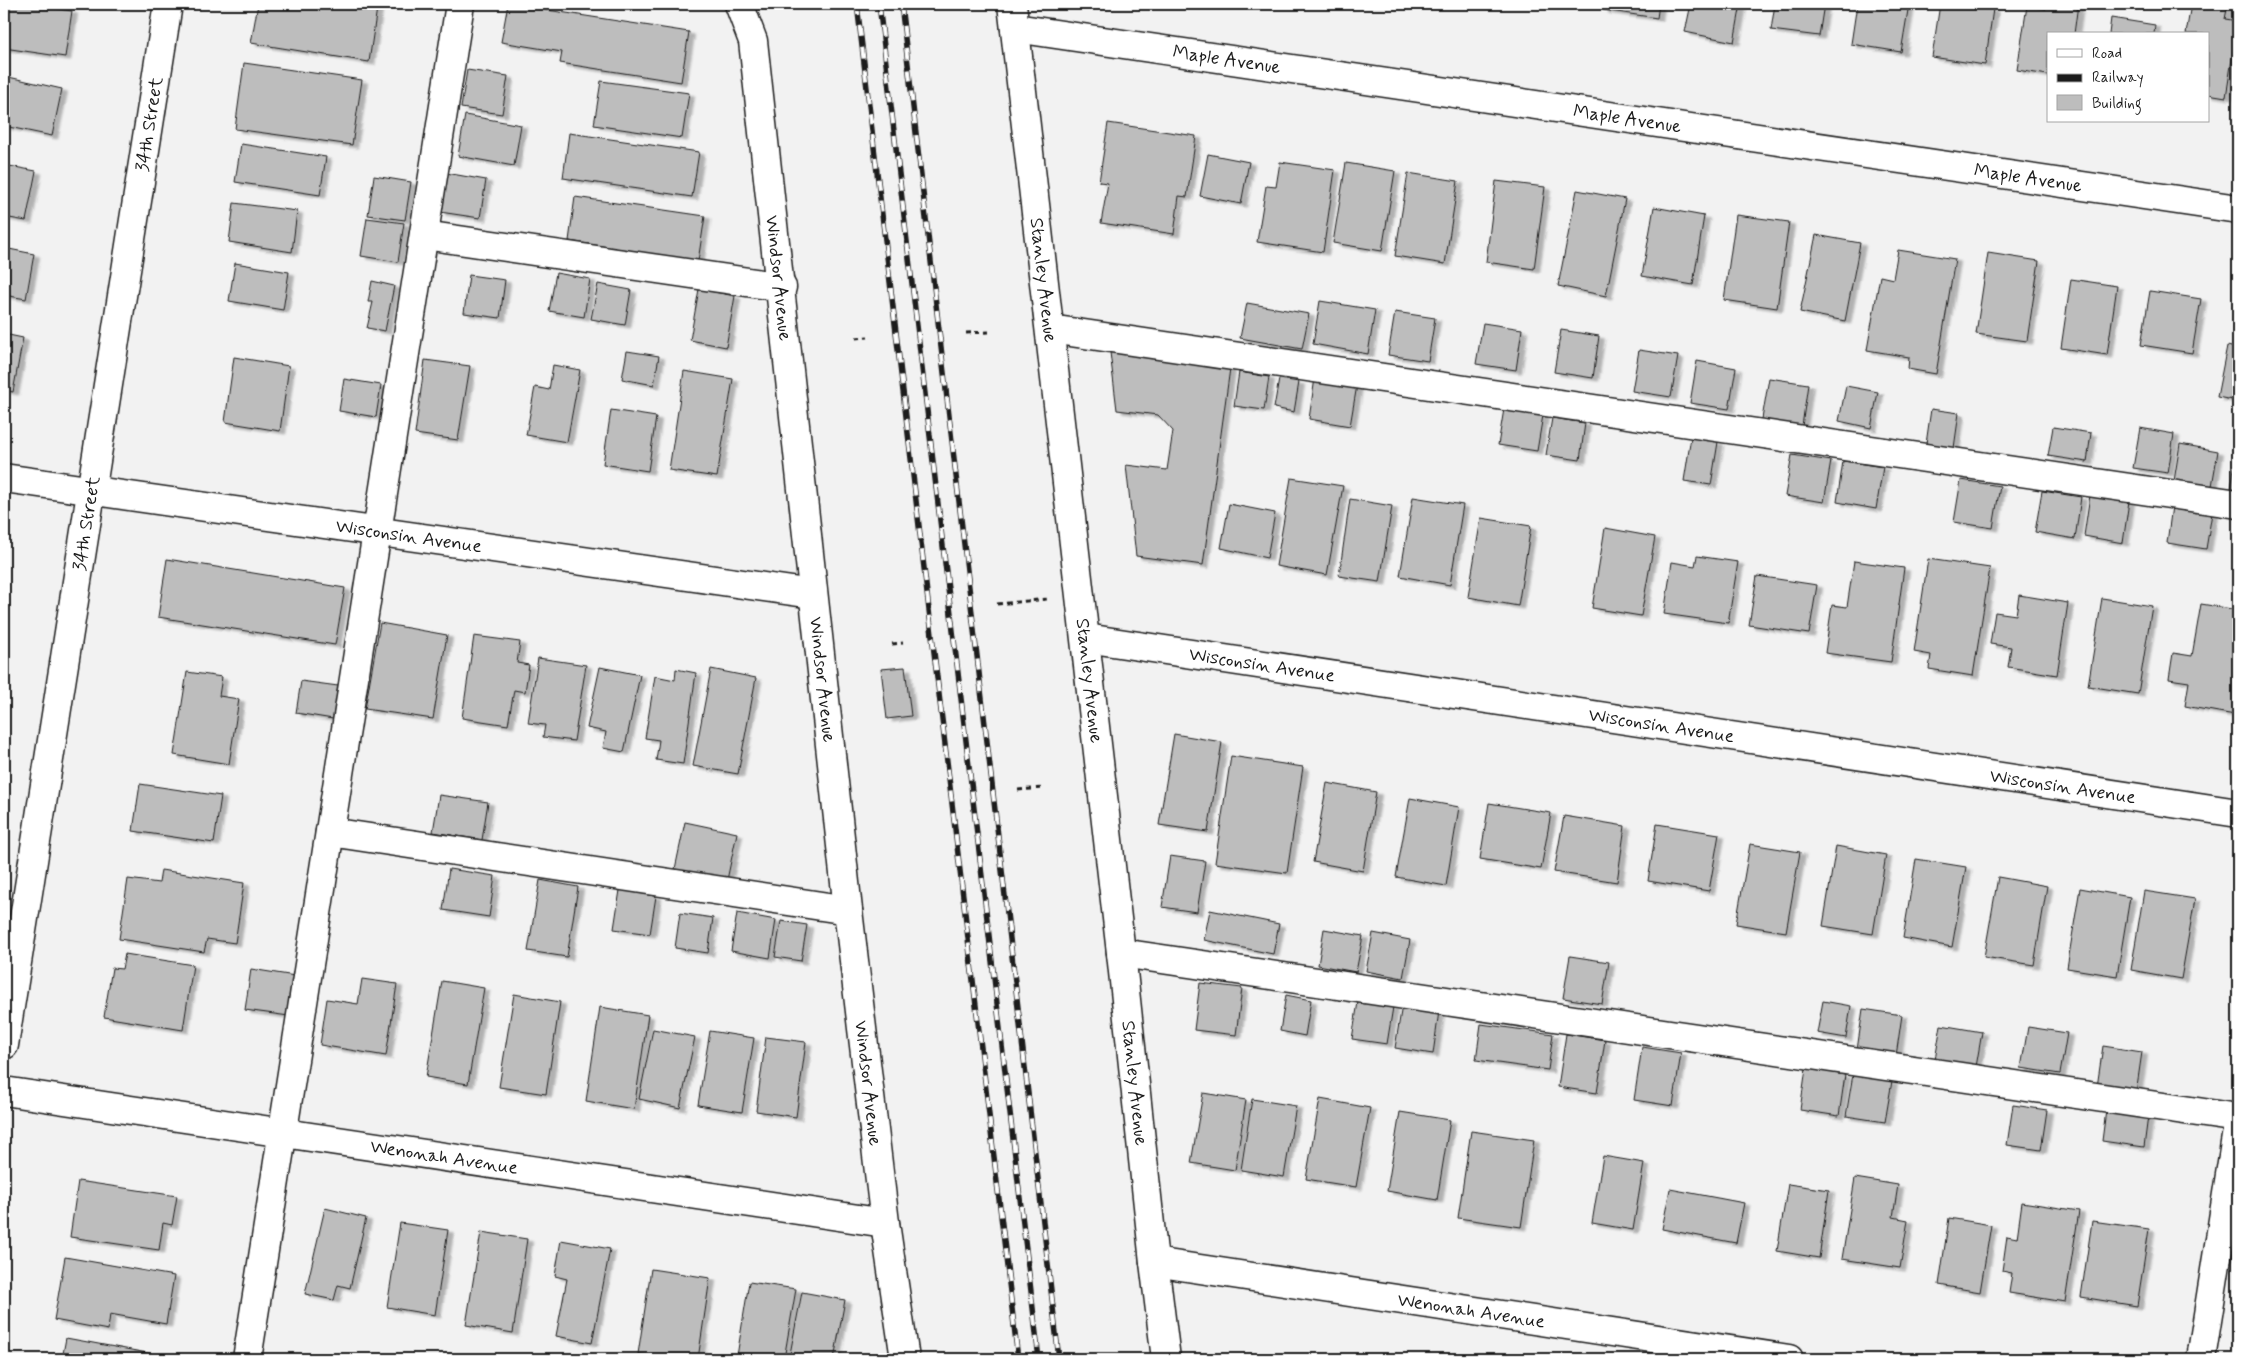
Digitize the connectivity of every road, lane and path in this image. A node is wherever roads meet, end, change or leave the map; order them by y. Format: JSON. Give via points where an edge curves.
{"nodes":[{"id":1,"x":168,"y":4,"type":"edge"},
{"id":2,"x":460,"y":4,"type":"edge"},
{"id":3,"x":738,"y":4,"type":"edge"},
{"id":4,"x":1013,"y":16,"type":"edge"},
{"id":5,"x":2238,"y":209,"type":"edge"},
{"id":6,"x":424,"y":236,"type":"junction"},
{"id":7,"x":782,"y":287,"type":"junction"},
{"id":8,"x":1050,"y":329,"type":"junction"},
{"id":9,"x":989,"y":332,"type":"dead end"},
{"id":10,"x":966,"y":333,"type":"dead end"},
{"id":11,"x":868,"y":337,"type":"dead end"},
{"id":12,"x":856,"y":338,"type":"dead end"},
{"id":13,"x":4,"y":478,"type":"edge"},
{"id":14,"x":91,"y":490,"type":"junction"},
{"id":15,"x":2238,"y":504,"type":"edge"},
{"id":16,"x":377,"y":532,"type":"junction"},
{"id":17,"x":813,"y":594,"type":"junction"},
{"id":18,"x":1055,"y":598,"type":"dead end"},
{"id":19,"x":997,"y":604,"type":"dead end"},
{"id":20,"x":1086,"y":638,"type":"junction"},
{"id":21,"x":903,"y":643,"type":"dead end"},
{"id":22,"x":892,"y":644,"type":"dead end"},
{"id":23,"x":1043,"y":788,"type":"dead end"},
{"id":24,"x":1018,"y":790,"type":"dead end"},
{"id":25,"x":2238,"y":812,"type":"edge"},
{"id":26,"x":330,"y":832,"type":"junction"},
{"id":27,"x":848,"y":910,"type":"junction"},
{"id":28,"x":1122,"y":953,"type":"junction"},
{"id":29,"x":4,"y":1045,"type":"edge"},
{"id":30,"x":4,"y":1091,"type":"edge"},
{"id":31,"x":2238,"y":1118,"type":"edge"},
{"id":32,"x":2238,"y":1124,"type":"edge"},
{"id":33,"x":283,"y":1133,"type":"junction"},
{"id":34,"x":885,"y":1223,"type":"junction"},
{"id":35,"x":1154,"y":1262,"type":"junction"},
{"id":36,"x":247,"y":1359,"type":"edge"},
{"id":37,"x":905,"y":1359,"type":"edge"},
{"id":38,"x":1166,"y":1359,"type":"edge"},
{"id":39,"x":1790,"y":1359,"type":"edge"},
{"id":40,"x":2201,"y":1359,"type":"edge"}],
"edges":[{"from":1,"to":14,"type":"street","name":"34th Street"},
{"from":2,"to":6,"type":"street"},
{"from":3,"to":7,"type":"street","name":"Windsor Avenue","via":[[753,41]]},
{"from":4,"to":5,"type":"street","name":"Maple Avenue"},
{"from":4,"to":8,"type":"street","name":"Stanley Avenue"},
{"from":6,"to":7,"type":"street"},
{"from":6,"to":16,"type":"street"},
{"from":7,"to":17,"type":"street","name":"Windsor Avenue"},
{"from":8,"to":15,"type":"street"},
{"from":8,"to":20,"type":"street","name":"Stanley Avenue"},
{"from":9,"to":10,"type":"path"},
{"from":11,"to":12,"type":"path"},
{"from":13,"to":14,"type":"street","name":"Wisconsin Avenue"},
{"from":14,"to":16,"type":"street","name":"Wisconsin Avenue"},
{"from":14,"to":29,"type":"street","name":"34th Street"},
{"from":16,"to":17,"type":"street","name":"Wisconsin Avenue"},
{"from":16,"to":26,"type":"street"},
{"from":17,"to":27,"type":"street","name":"Windsor Avenue"},
{"from":18,"to":19,"type":"path"},
{"from":20,"to":25,"type":"street","name":"Wisconsin Avenue"},
{"from":20,"to":28,"type":"street","name":"Stanley Avenue"},
{"from":21,"to":22,"type":"path"},
{"from":23,"to":24,"type":"path"},
{"from":26,"to":27,"type":"street"},
{"from":26,"to":33,"type":"street"},
{"from":27,"to":34,"type":"street","name":"Windsor Avenue"},
{"from":28,"to":31,"type":"street"},
{"from":28,"to":35,"type":"street","name":"Stanley Avenue"},
{"from":30,"to":33,"type":"street","name":"Wenonah Avenue"},
{"from":32,"to":40,"type":"street"},
{"from":33,"to":34,"type":"street","name":"Wenonah Avenue"},
{"from":33,"to":36,"type":"street"},
{"from":34,"to":37,"type":"street","name":"Windsor Avenue"},
{"from":35,"to":38,"type":"street","name":"Stanley Avenue"},
{"from":35,"to":39,"type":"street","name":"Wenonah Avenue"}]}
